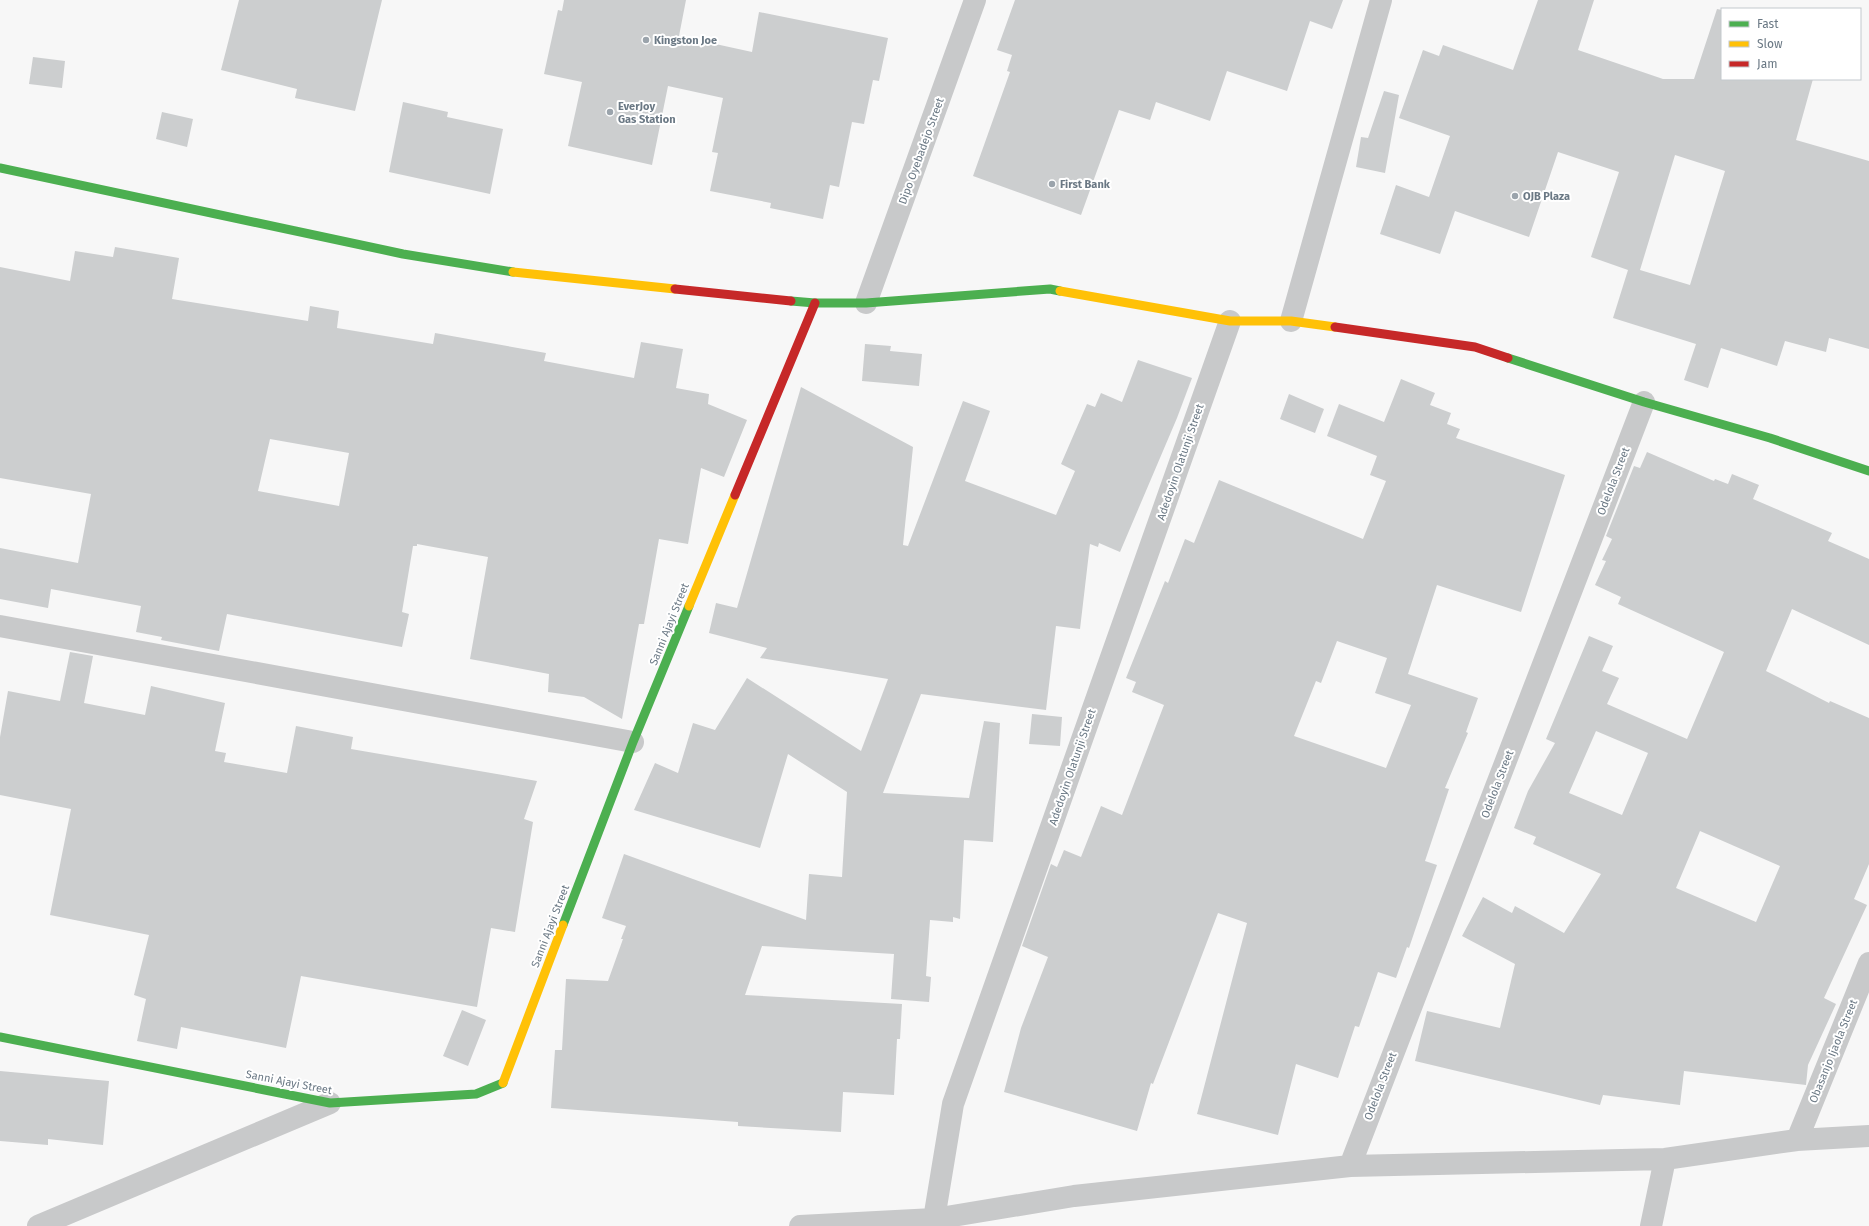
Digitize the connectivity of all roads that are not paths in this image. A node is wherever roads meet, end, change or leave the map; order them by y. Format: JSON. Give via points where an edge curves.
{"nodes":[{"id":1,"x":975,"y":0,"type":"edge"},
{"id":2,"x":1381,"y":0,"type":"edge"},
{"id":3,"x":0,"y":168,"type":"edge"},
{"id":4,"x":815,"y":303,"type":"junction"},
{"id":5,"x":866,"y":303,"type":"junction"},
{"id":6,"x":1230,"y":321,"type":"junction"},
{"id":7,"x":1291,"y":321,"type":"junction"},
{"id":8,"x":1644,"y":402,"type":"junction"},
{"id":9,"x":1869,"y":472,"type":"edge"},
{"id":10,"x":0,"y":626,"type":"edge"},
{"id":11,"x":633,"y":742,"type":"junction"},
{"id":12,"x":1869,"y":963,"type":"edge"},
{"id":13,"x":0,"y":1037,"type":"edge"},
{"id":14,"x":330,"y":1103,"type":"junction"},
{"id":15,"x":1869,"y":1136,"type":"edge"},
{"id":16,"x":1797,"y":1140,"type":"junction"},
{"id":17,"x":1665,"y":1159,"type":"junction"},
{"id":18,"x":1350,"y":1166,"type":"junction"},
{"id":19,"x":934,"y":1219,"type":"junction"},
{"id":20,"x":38,"y":1226,"type":"edge"},
{"id":21,"x":800,"y":1226,"type":"edge"},
{"id":22,"x":1651,"y":1226,"type":"edge"}],
"edges":[{"from":1,"to":5,"type":"street","name":"Dipo Oyebadejo Street"},
{"from":2,"to":7,"type":"street"},
{"from":3,"to":4,"type":"main road","via":[[403,254],[515,272]]},
{"from":4,"to":5,"type":"main road"},
{"from":4,"to":11,"type":"main road","name":"Sanni Ajayi Street"},
{"from":5,"to":6,"type":"main road","via":[[1050,289]]},
{"from":6,"to":7,"type":"main road"},
{"from":6,"to":19,"type":"street","name":"Adedoyin Olatunji Street","via":[[953,1104]]},
{"from":7,"to":8,"type":"main road","via":[[1475,347]]},
{"from":8,"to":9,"type":"main road","via":[[1770,438]]},
{"from":8,"to":18,"type":"street","name":"Odelola Street"},
{"from":10,"to":11,"type":"street"},
{"from":11,"to":14,"type":"main road","name":"Sanni Ajayi Street","via":[[503,1084],[476,1094]]},
{"from":12,"to":16,"type":"street","name":"Obasanjo Ijaola Street"},
{"from":13,"to":14,"type":"main road","name":"Sanni Ajayi Street"},
{"from":14,"to":20,"type":"street"},
{"from":15,"to":16,"type":"street"},
{"from":16,"to":17,"type":"street"},
{"from":17,"to":18,"type":"street"},
{"from":17,"to":22,"type":"street"},
{"from":18,"to":19,"type":"street","via":[[1074,1196]]},
{"from":19,"to":21,"type":"street"}]}
